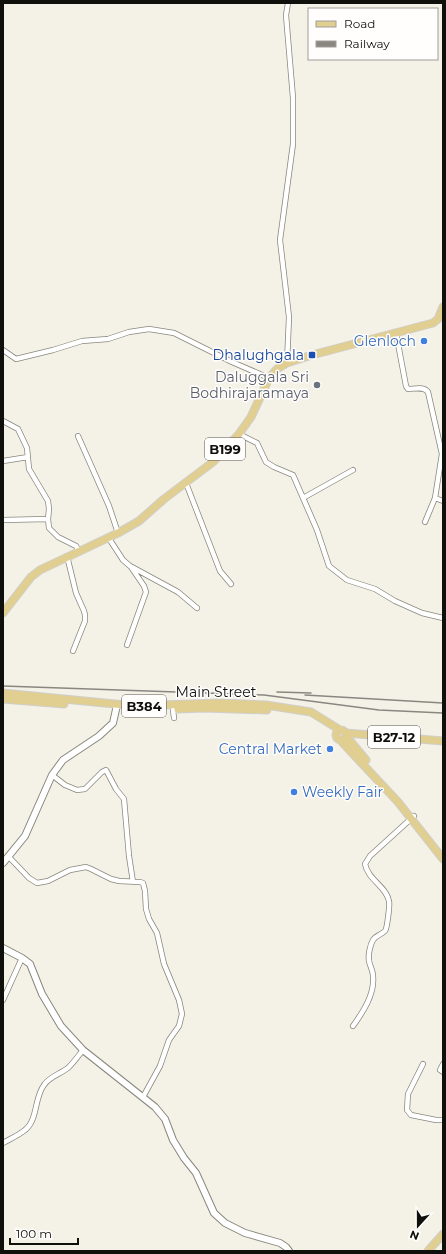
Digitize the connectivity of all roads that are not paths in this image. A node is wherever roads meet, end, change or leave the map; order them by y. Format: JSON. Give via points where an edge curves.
{"nodes":[{"id":1,"x":288,"y":3,"type":"edge"},
{"id":2,"x":443,"y":307,"type":"edge"},
{"id":3,"x":396,"y":333,"type":"junction"},
{"id":4,"x":3,"y":350,"type":"edge"},
{"id":5,"x":287,"y":363,"type":"junction"},
{"id":6,"x":269,"y":378,"type":"junction"},
{"id":7,"x":3,"y":421,"type":"edge"},
{"id":8,"x":239,"y":434,"type":"junction"},
{"id":9,"x":78,"y":436,"type":"dead end"},
{"id":10,"x":28,"y":457,"type":"junction"},
{"id":11,"x":3,"y":461,"type":"edge"},
{"id":12,"x":353,"y":470,"type":"dead end"},
{"id":13,"x":186,"y":483,"type":"junction"},
{"id":14,"x":303,"y":498,"type":"junction"},
{"id":15,"x":435,"y":498,"type":"junction"},
{"id":16,"x":443,"y":501,"type":"edge"},
{"id":17,"x":48,"y":519,"type":"junction"},
{"id":18,"x":3,"y":520,"type":"edge"},
{"id":19,"x":425,"y":522,"type":"dead end"},
{"id":20,"x":118,"y":533,"type":"junction"},
{"id":21,"x":108,"y":537,"type":"junction"},
{"id":22,"x":79,"y":551,"type":"junction"},
{"id":23,"x":67,"y":556,"type":"junction"},
{"id":24,"x":130,"y":566,"type":"junction"},
{"id":25,"x":231,"y":584,"type":"dead end"},
{"id":26,"x":197,"y":608,"type":"dead end"},
{"id":27,"x":3,"y":613,"type":"edge"},
{"id":28,"x":443,"y":618,"type":"edge"},
{"id":29,"x":127,"y":645,"type":"dead end"},
{"id":30,"x":73,"y":651,"type":"dead end"},
{"id":31,"x":3,"y":693,"type":"edge"},
{"id":32,"x":3,"y":699,"type":"edge"},
{"id":33,"x":117,"y":706,"type":"junction"},
{"id":34,"x":285,"y":708,"type":"junction"},
{"id":35,"x":173,"y":710,"type":"junction"},
{"id":36,"x":174,"y":718,"type":"dead end"},
{"id":37,"x":342,"y":735,"type":"junction"},
{"id":38,"x":443,"y":740,"type":"edge"},
{"id":39,"x":52,"y":775,"type":"junction"},
{"id":40,"x":411,"y":815,"type":"junction"},
{"id":41,"x":443,"y":851,"type":"edge"},
{"id":42,"x":9,"y":857,"type":"junction"},
{"id":43,"x":443,"y":859,"type":"edge"},
{"id":44,"x":3,"y":863,"type":"edge"},
{"id":45,"x":134,"y":882,"type":"junction"},
{"id":46,"x":3,"y":948,"type":"edge"},
{"id":47,"x":22,"y":958,"type":"junction"},
{"id":48,"x":3,"y":1000,"type":"edge"},
{"id":49,"x":352,"y":1026,"type":"dead end"},
{"id":50,"x":83,"y":1050,"type":"junction"},
{"id":51,"x":423,"y":1064,"type":"dead end"},
{"id":52,"x":443,"y":1064,"type":"edge"},
{"id":53,"x":443,"y":1072,"type":"edge"},
{"id":54,"x":143,"y":1097,"type":"junction"},
{"id":55,"x":443,"y":1120,"type":"edge"},
{"id":56,"x":3,"y":1143,"type":"edge"},
{"id":57,"x":443,"y":1234,"type":"edge"},
{"id":58,"x":289,"y":1251,"type":"edge"},
{"id":59,"x":428,"y":1251,"type":"edge"}],
"edges":[{"from":1,"to":5,"type":"street","via":[[286,15],[293,98],[293,144],[280,240],[289,317]]},
{"from":2,"to":3,"type":"main road","number":"B199","via":[[438,319],[433,323]]},
{"from":3,"to":5,"type":"main road","number":"B199"},
{"from":3,"to":15,"type":"street","via":[[408,390],[423,389],[428,392],[442,454]]},
{"from":4,"to":6,"type":"street","via":[[16,359],[82,341],[108,339],[149,329],[174,333]]},
{"from":5,"to":6,"type":"main road","number":"B199"},
{"from":6,"to":8,"type":"main road","number":"B199","via":[[251,417]]},
{"from":7,"to":10,"type":"street","via":[[18,429],[27,448]]},
{"from":8,"to":13,"type":"main road","number":"B199","via":[[212,462]]},
{"from":8,"to":14,"type":"street","via":[[257,444],[266,462],[293,474]]},
{"from":9,"to":20,"type":"street"},
{"from":10,"to":11,"type":"street"},
{"from":10,"to":17,"type":"street","via":[[29,468],[48,501]]},
{"from":12,"to":14,"type":"street"},
{"from":13,"to":20,"type":"main road","number":"B199","via":[[139,521]]},
{"from":13,"to":25,"type":"street","via":[[220,571]]},
{"from":14,"to":28,"type":"street","via":[[329,566],[347,580],[376,589],[422,613]]},
{"from":15,"to":16,"type":"street"},
{"from":15,"to":19,"type":"street"},
{"from":17,"to":18,"type":"street"},
{"from":17,"to":22,"type":"street","via":[[49,528],[58,537],[76,546]]},
{"from":20,"to":21,"type":"main road","number":"B199"},
{"from":21,"to":22,"type":"main road","number":"B199"},
{"from":21,"to":24,"type":"street"},
{"from":22,"to":23,"type":"main road","number":"B199"},
{"from":23,"to":27,"type":"main road","number":"B199","via":[[31,577]]},
{"from":23,"to":30,"type":"street","via":[[76,593],[85,615],[85,622]]},
{"from":24,"to":26,"type":"street","via":[[178,592]]},
{"from":24,"to":29,"type":"street","via":[[146,592]]},
{"from":31,"to":33,"type":"main road","name":"Main Street","number":"B384"},
{"from":32,"to":33,"type":"main road","name":"Main Street","number":"B384"},
{"from":33,"to":34,"type":"main road","name":"Main Street","number":"B384","via":[[218,703]]},
{"from":33,"to":35,"type":"main road","name":"Main Street","number":"B384","via":[[139,710]]},
{"from":33,"to":39,"type":"street","via":[[113,723],[99,736],[63,760]]},
{"from":34,"to":35,"type":"main road","name":"Main Street","number":"B384"},
{"from":34,"to":37,"type":"main road","name":"Main Street","number":"B384","via":[[312,712]]},
{"from":35,"to":36,"type":"street"},
{"from":37,"to":38,"type":"main road","number":"B27-12"},
{"from":37,"to":40,"type":"main road","name":"Main Street","number":"B384"},
{"from":39,"to":42,"type":"street","via":[[25,836]]},
{"from":39,"to":45,"type":"street","via":[[77,790],[85,789],[102,772],[109,772],[116,789],[124,799]]},
{"from":40,"to":41,"type":"main road","number":"B384"},
{"from":40,"to":43,"type":"main road","number":"B384"},
{"from":40,"to":49,"type":"street","via":[[365,864],[368,874],[388,895],[390,904],[387,929],[373,940],[369,952],[368,960],[373,975],[372,990],[363,1012]]},
{"from":42,"to":44,"type":"street"},
{"from":42,"to":45,"type":"street","via":[[37,883],[48,881],[70,870],[86,867],[110,879]]},
{"from":45,"to":54,"type":"street","via":[[143,884],[146,891],[149,919],[156,933],[182,1014],[179,1026],[169,1040],[160,1066]]},
{"from":46,"to":47,"type":"street"},
{"from":47,"to":48,"type":"street"},
{"from":47,"to":50,"type":"street","via":[[33,968],[42,994],[61,1026]]},
{"from":50,"to":54,"type":"street"},
{"from":50,"to":56,"type":"street","via":[[69,1067],[50,1078],[44,1085],[29,1126]]},
{"from":51,"to":55,"type":"street","via":[[408,1094],[407,1110],[411,1115]]},
{"from":52,"to":53,"type":"street","via":[[440,1070]]},
{"from":54,"to":58,"type":"street","via":[[165,1119],[173,1140],[196,1173],[214,1213],[225,1223],[245,1233],[280,1243]]},
{"from":57,"to":59,"type":"main road"}]}
